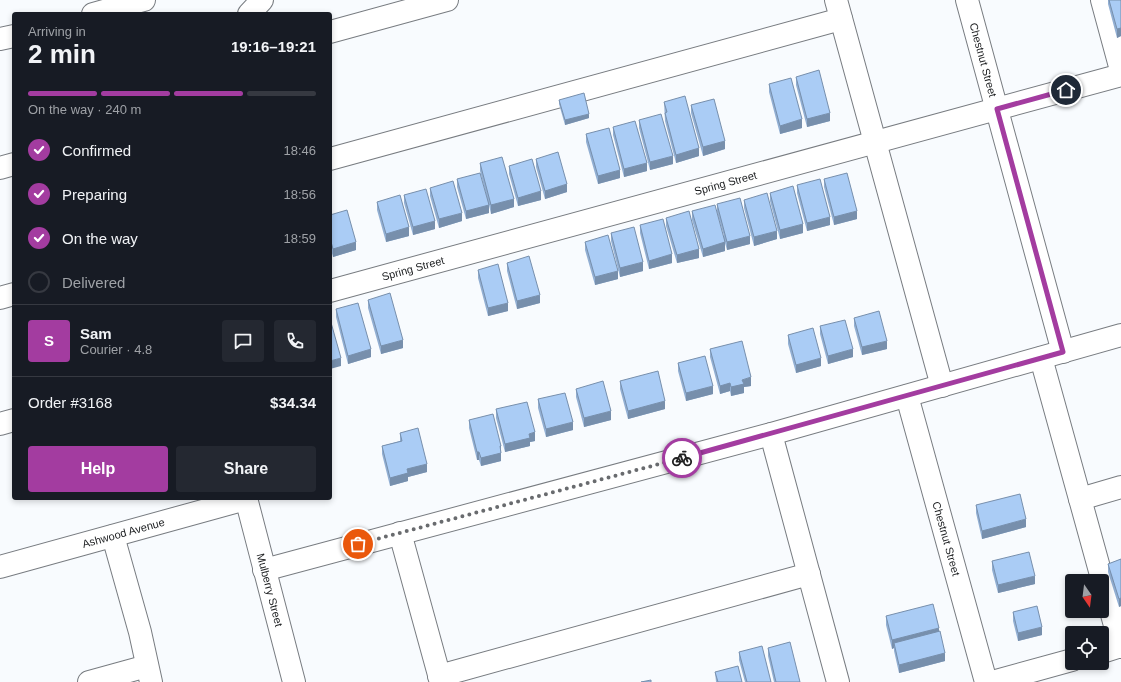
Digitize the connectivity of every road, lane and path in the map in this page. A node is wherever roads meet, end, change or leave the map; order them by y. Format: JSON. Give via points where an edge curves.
{"nodes":[{"id":1,"x":144,"y":0,"type":"edge"},
{"id":2,"x":262,"y":0,"type":"edge"},
{"id":3,"x":447,"y":0,"type":"edge"},
{"id":4,"x":967,"y":0,"type":"edge"},
{"id":5,"x":1102,"y":0,"type":"edge"},
{"id":6,"x":117,"y":7,"type":"edge"},
{"id":7,"x":838,"y":9,"type":"edge"},
{"id":8,"x":100,"y":12,"type":"edge"},
{"id":9,"x":250,"y":12,"type":"edge"},
{"id":10,"x":332,"y":31,"type":"edge"},
{"id":11,"x":12,"y":36,"type":"edge"},
{"id":12,"x":0,"y":39,"type":"edge"},
{"id":13,"x":1121,"y":70,"type":"edge"},
{"id":14,"x":1121,"y":76,"type":"edge"},
{"id":15,"x":997,"y":109,"type":"junction"},
{"id":16,"x":875,"y":143,"type":"junction"},
{"id":17,"x":332,"y":158,"type":"edge"},
{"id":18,"x":12,"y":165,"type":"edge"},
{"id":19,"x":0,"y":168,"type":"edge"},
{"id":20,"x":332,"y":290,"type":"edge"},
{"id":21,"x":12,"y":295,"type":"edge"},
{"id":22,"x":0,"y":298,"type":"edge"},
{"id":23,"x":1121,"y":335,"type":"edge"},
{"id":24,"x":1063,"y":352,"type":"junction"},
{"id":25,"x":1041,"y":358,"type":"junction"},
{"id":26,"x":942,"y":386,"type":"junction"},
{"id":27,"x":907,"y":396,"type":"junction"},
{"id":28,"x":12,"y":421,"type":"edge"},
{"id":29,"x":0,"y":424,"type":"edge"},
{"id":30,"x":771,"y":434,"type":"junction"},
{"id":31,"x":1121,"y":487,"type":"edge"},
{"id":32,"x":1080,"y":498,"type":"junction"},
{"id":33,"x":242,"y":500,"type":"edge"},
{"id":34,"x":246,"y":500,"type":"edge"},
{"id":35,"x":400,"y":533,"type":"junction"},
{"id":36,"x":113,"y":536,"type":"junction"},
{"id":37,"x":0,"y":567,"type":"edge"},
{"id":38,"x":264,"y":570,"type":"junction"},
{"id":39,"x":809,"y":574,"type":"junction"},
{"id":40,"x":1121,"y":647,"type":"edge"},
{"id":41,"x":1109,"y":650,"type":"edge"},
{"id":42,"x":1065,"y":662,"type":"edge"},
{"id":43,"x":149,"y":674,"type":"edge"},
{"id":44,"x":440,"y":679,"type":"edge"},
{"id":45,"x":89,"y":682,"type":"edge"},
{"id":46,"x":294,"y":682,"type":"edge"},
{"id":47,"x":838,"y":682,"type":"edge"},
{"id":48,"x":986,"y":682,"type":"edge"},
{"id":49,"x":992,"y":682,"type":"edge"}],
"edges":[{"from":1,"to":6,"type":"street"},
{"from":2,"to":9,"type":"street"},
{"from":3,"to":10,"type":"street"},
{"from":4,"to":15,"type":"street","name":"Chestnut Street"},
{"from":5,"to":13,"type":"street"},
{"from":6,"to":8,"type":"street"},
{"from":7,"to":16,"type":"street"},
{"from":7,"to":17,"type":"street"},
{"from":11,"to":12,"type":"street"},
{"from":14,"to":15,"type":"street","name":"Spring Street"},
{"from":15,"to":16,"type":"street","name":"Spring Street"},
{"from":15,"to":24,"type":"street","name":"Chestnut Street"},
{"from":16,"to":20,"type":"street","name":"Spring Street"},
{"from":16,"to":26,"type":"street"},
{"from":18,"to":19,"type":"street"},
{"from":21,"to":22,"type":"street"},
{"from":23,"to":24,"type":"street"},
{"from":24,"to":25,"type":"street"},
{"from":25,"to":26,"type":"street"},
{"from":25,"to":32,"type":"street"},
{"from":26,"to":27,"type":"street"},
{"from":27,"to":30,"type":"street"},
{"from":27,"to":48,"type":"street","name":"Chestnut Street"},
{"from":28,"to":29,"type":"street"},
{"from":30,"to":35,"type":"street"},
{"from":30,"to":39,"type":"street"},
{"from":31,"to":32,"type":"street"},
{"from":32,"to":40,"type":"street"},
{"from":33,"to":36,"type":"street","name":"Ashwood Avenue"},
{"from":34,"to":38,"type":"street","name":"Mulberry Street"},
{"from":35,"to":38,"type":"street"},
{"from":35,"to":44,"type":"street"},
{"from":36,"to":37,"type":"street","name":"Ashwood Avenue"},
{"from":36,"to":43,"type":"street"},
{"from":38,"to":46,"type":"street","name":"Mulberry Street"},
{"from":39,"to":44,"type":"street"},
{"from":39,"to":47,"type":"street"},
{"from":40,"to":41,"type":"street"},
{"from":42,"to":49,"type":"street"},
{"from":43,"to":45,"type":"street"}]}
